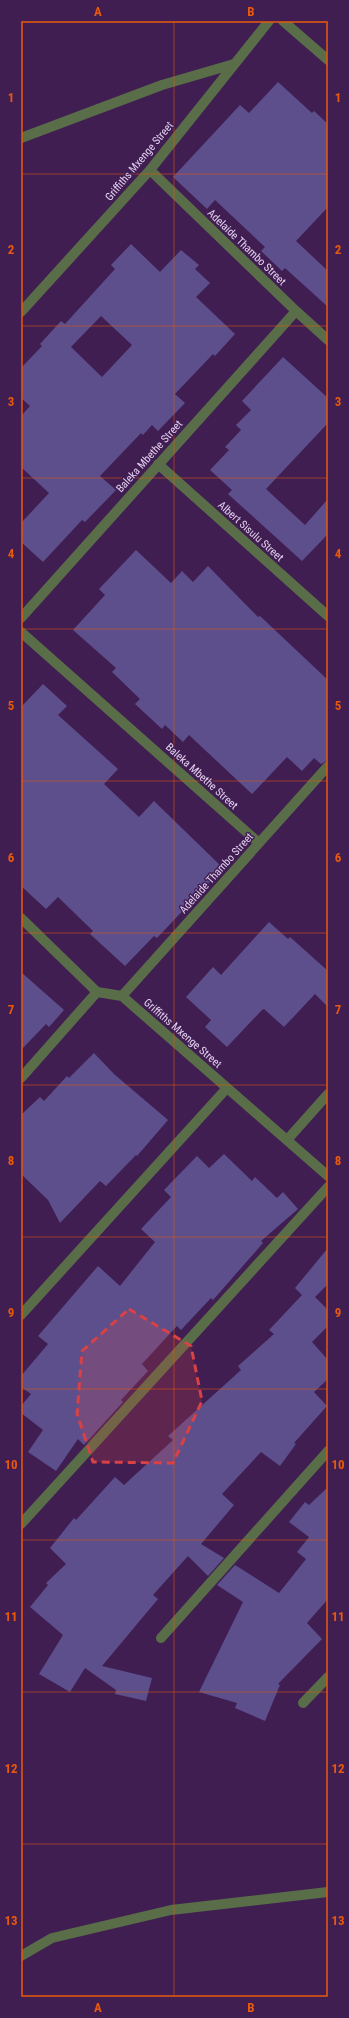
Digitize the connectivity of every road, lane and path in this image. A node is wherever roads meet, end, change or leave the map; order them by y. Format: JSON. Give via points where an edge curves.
{"nodes":[{"id":1,"x":269,"y":21,"type":"edge"},
{"id":2,"x":283,"y":21,"type":"edge"},
{"id":3,"x":328,"y":60,"type":"edge"},
{"id":4,"x":234,"y":64,"type":"junction"},
{"id":5,"x":21,"y":138,"type":"edge"},
{"id":6,"x":150,"y":170,"type":"junction"},
{"id":7,"x":296,"y":311,"type":"junction"},
{"id":8,"x":21,"y":312,"type":"edge"},
{"id":9,"x":328,"y":340,"type":"edge"},
{"id":10,"x":158,"y":464,"type":"junction"},
{"id":11,"x":328,"y":616,"type":"edge"},
{"id":12,"x":21,"y":618,"type":"edge"},
{"id":13,"x":21,"y":632,"type":"edge"},
{"id":14,"x":328,"y":766,"type":"edge"},
{"id":15,"x":259,"y":843,"type":"junction"},
{"id":16,"x":21,"y":918,"type":"edge"},
{"id":17,"x":97,"y":992,"type":"junction"},
{"id":18,"x":122,"y":996,"type":"junction"},
{"id":19,"x":21,"y":1078,"type":"edge"},
{"id":20,"x":227,"y":1088,"type":"junction"},
{"id":21,"x":328,"y":1094,"type":"edge"},
{"id":22,"x":287,"y":1140,"type":"junction"},
{"id":23,"x":328,"y":1176,"type":"edge"},
{"id":24,"x":328,"y":1187,"type":"edge"},
{"id":25,"x":21,"y":1315,"type":"edge"},
{"id":26,"x":328,"y":1451,"type":"edge"},
{"id":27,"x":21,"y":1524,"type":"edge"},
{"id":28,"x":161,"y":1638,"type":"dead end"},
{"id":29,"x":328,"y":1677,"type":"edge"},
{"id":30,"x":303,"y":1703,"type":"dead end"},
{"id":31,"x":328,"y":1892,"type":"edge"},
{"id":32,"x":21,"y":1956,"type":"edge"}],
"edges":[{"from":1,"to":4,"type":"street","name":"Griffiths Mxenge Street"},
{"from":2,"to":3,"type":"street"},
{"from":4,"to":5,"type":"street","via":[[162,85]]},
{"from":4,"to":6,"type":"street","name":"Griffiths Mxenge Street"},
{"from":6,"to":7,"type":"street","name":"Adelaide Thambo Street"},
{"from":6,"to":8,"type":"street","name":"Griffiths Mxenge Street"},
{"from":7,"to":9,"type":"street","name":"Adelaide Thambo Street"},
{"from":7,"to":10,"type":"street","name":"Baleka Mbethe Street"},
{"from":10,"to":11,"type":"street","name":"Albert Sisulu Street"},
{"from":10,"to":12,"type":"street","name":"Baleka Mbethe Street"},
{"from":13,"to":15,"type":"street","name":"Baleka Mbethe Street"},
{"from":14,"to":15,"type":"street","name":"Adelaide Thambo Street"},
{"from":15,"to":18,"type":"street","name":"Adelaide Thambo Street"},
{"from":16,"to":17,"type":"street"},
{"from":17,"to":18,"type":"street"},
{"from":17,"to":19,"type":"street"},
{"from":18,"to":20,"type":"street","name":"Griffiths Mxenge Street"},
{"from":20,"to":22,"type":"street","name":"Griffiths Mxenge Street"},
{"from":20,"to":25,"type":"street"},
{"from":21,"to":22,"type":"street"},
{"from":22,"to":23,"type":"street","name":"Griffiths Mxenge Street"},
{"from":24,"to":27,"type":"street"},
{"from":26,"to":28,"type":"street"},
{"from":29,"to":30,"type":"street"},
{"from":31,"to":32,"type":"street","via":[[171,1910],[52,1938]]}]}
